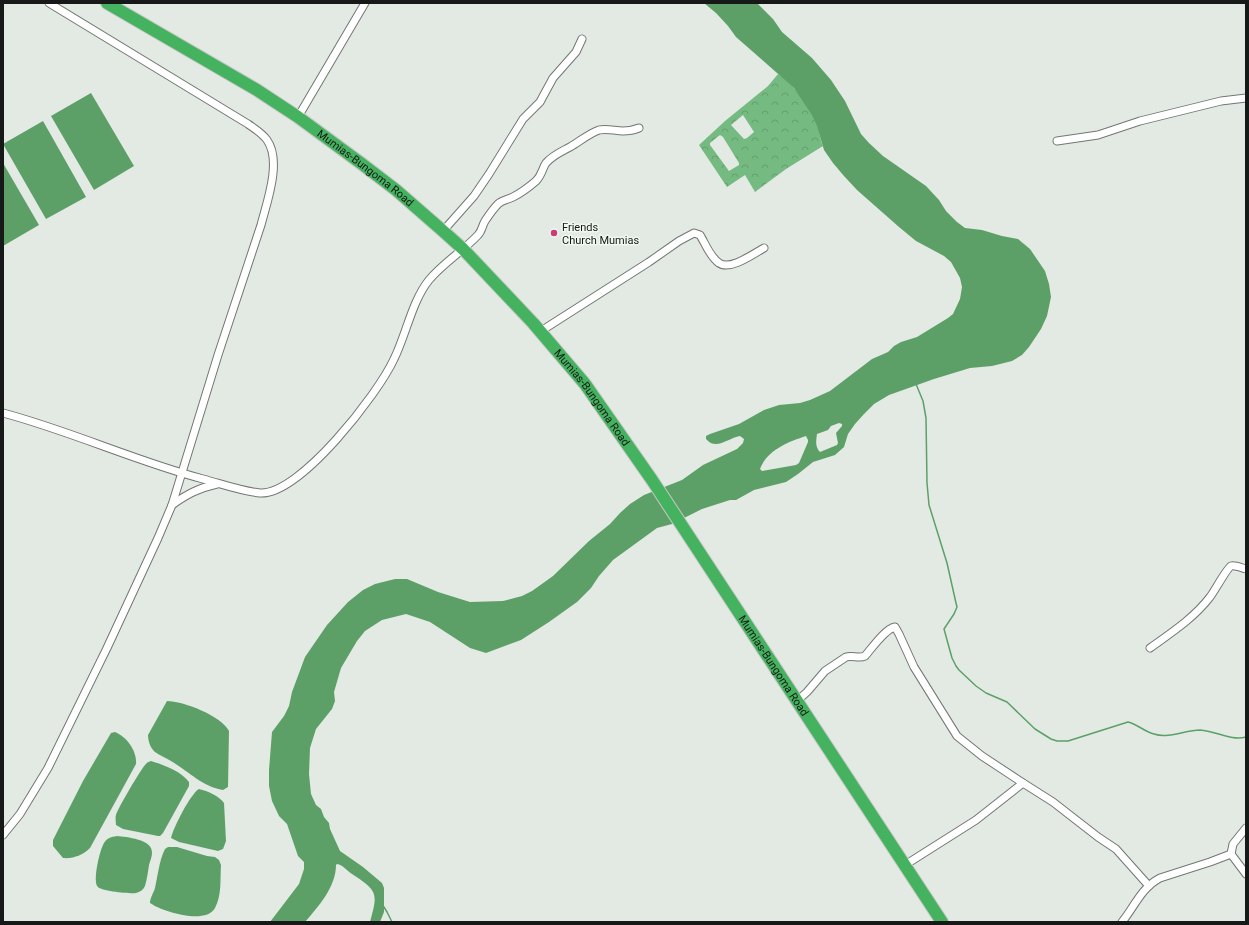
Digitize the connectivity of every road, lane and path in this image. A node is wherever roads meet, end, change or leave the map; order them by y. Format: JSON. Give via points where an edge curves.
{"nodes":[{"id":1,"x":50,"y":3,"type":"edge"},
{"id":2,"x":107,"y":3,"type":"edge"},
{"id":3,"x":365,"y":3,"type":"edge"},
{"id":4,"x":582,"y":39,"type":"dead end"},
{"id":5,"x":1246,"y":98,"type":"edge"},
{"id":6,"x":298,"y":117,"type":"junction"},
{"id":7,"x":639,"y":128,"type":"dead end"},
{"id":8,"x":1058,"y":141,"type":"dead end"},
{"id":9,"x":443,"y":231,"type":"junction"},
{"id":10,"x":764,"y":248,"type":"dead end"},
{"id":11,"x":463,"y":249,"type":"junction"},
{"id":12,"x":541,"y":331,"type":"junction"},
{"id":13,"x":3,"y":413,"type":"edge"},
{"id":14,"x":181,"y":473,"type":"junction"},
{"id":15,"x":220,"y":483,"type":"junction"},
{"id":16,"x":172,"y":505,"type":"junction"},
{"id":17,"x":1246,"y":570,"type":"edge"},
{"id":18,"x":1150,"y":648,"type":"dead end"},
{"id":19,"x":797,"y":701,"type":"junction"},
{"id":20,"x":1023,"y":783,"type":"junction"},
{"id":21,"x":1246,"y":828,"type":"edge"},
{"id":22,"x":3,"y":835,"type":"edge"},
{"id":23,"x":1231,"y":854,"type":"junction"},
{"id":24,"x":905,"y":865,"type":"junction"},
{"id":25,"x":1246,"y":874,"type":"edge"},
{"id":26,"x":1149,"y":886,"type":"junction"},
{"id":27,"x":942,"y":922,"type":"edge"},
{"id":28,"x":1122,"y":922,"type":"edge"}],
"edges":[{"from":1,"to":14,"type":"street","via":[[248,124],[263,135],[273,152],[271,186],[261,225]]},
{"from":2,"to":6,"type":"highway","name":"Mumias-Bungoma Road","via":[[205,59]]},
{"from":3,"to":6,"type":"street"},
{"from":4,"to":9,"type":"street","via":[[576,52],[553,78],[540,102],[523,119],[474,196]]},
{"from":5,"to":8,"type":"street","via":[[1221,101],[1140,121],[1098,135]]},
{"from":6,"to":9,"type":"highway","name":"Mumias-Bungoma Road","via":[[396,190]]},
{"from":7,"to":11,"type":"street","via":[[626,131],[598,131],[559,152],[545,165],[538,179],[513,197],[499,203],[480,232]]},
{"from":9,"to":11,"type":"highway","name":"Mumias-Bungoma Road"},
{"from":10,"to":12,"type":"street","via":[[741,262],[725,266],[719,263],[700,234],[694,233]]},
{"from":11,"to":12,"type":"highway","name":"Mumias-Bungoma Road"},
{"from":11,"to":15,"type":"street","via":[[428,281],[388,372],[358,414],[317,459],[297,477],[272,491],[261,493]]},
{"from":12,"to":19,"type":"highway","name":"Mumias-Bungoma Road","via":[[584,384],[652,480]]},
{"from":13,"to":14,"type":"street","via":[[33,421]]},
{"from":14,"to":15,"type":"street"},
{"from":14,"to":16,"type":"street"},
{"from":15,"to":16,"type":"street","via":[[201,488]]},
{"from":16,"to":22,"type":"street","via":[[140,578],[48,768]]},
{"from":17,"to":18,"type":"street","via":[[1234,566],[1229,568],[1204,605]]},
{"from":19,"to":20,"type":"street","via":[[825,671],[849,656],[865,656],[886,632],[895,627],[914,667],[957,736]]},
{"from":19,"to":24,"type":"highway","name":"Mumias-Bungoma Road"},
{"from":20,"to":24,"type":"street","via":[[976,820]]},
{"from":20,"to":26,"type":"street","via":[[1116,849]]},
{"from":21,"to":23,"type":"street","via":[[1233,844]]},
{"from":23,"to":25,"type":"street"},
{"from":23,"to":26,"type":"street","via":[[1160,878]]},
{"from":24,"to":27,"type":"highway","name":"Mumias-Bungoma Road"},
{"from":26,"to":28,"type":"street","via":[[1138,897]]}]}
